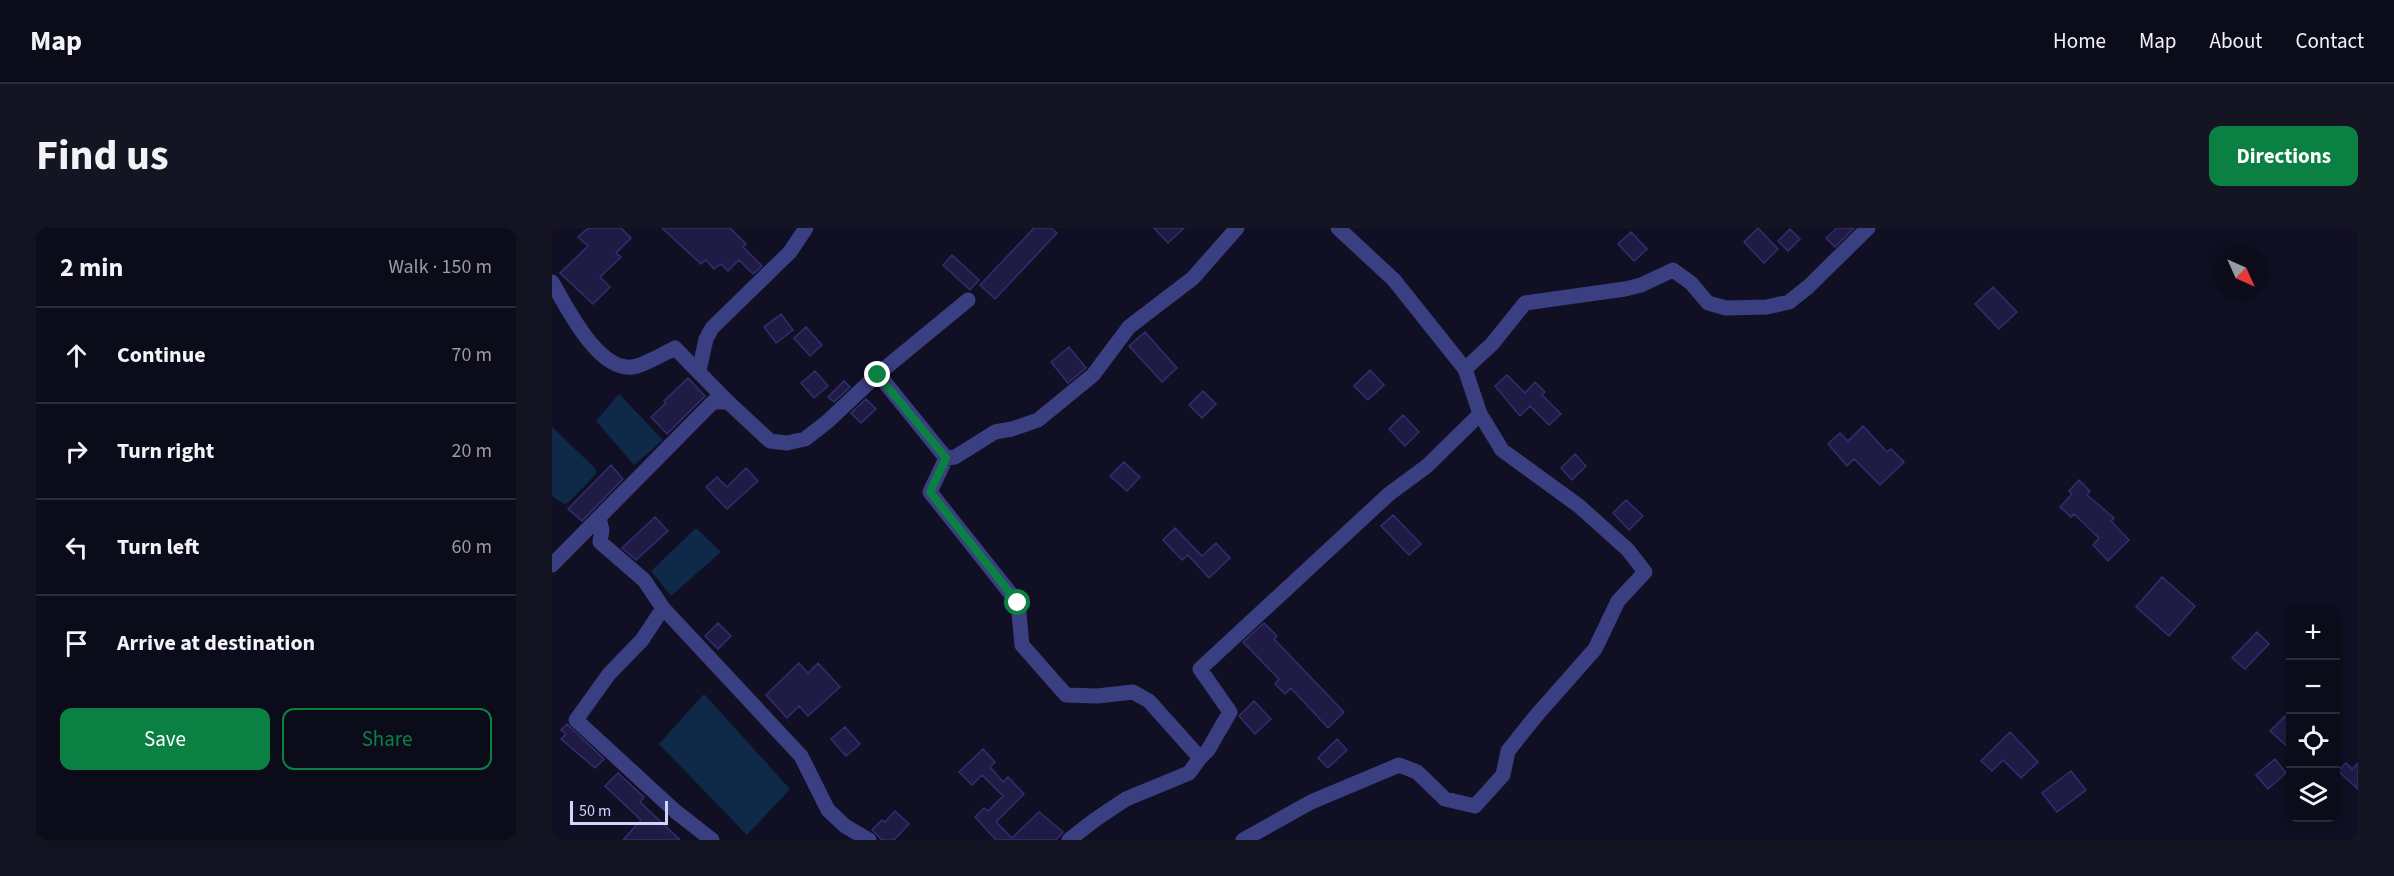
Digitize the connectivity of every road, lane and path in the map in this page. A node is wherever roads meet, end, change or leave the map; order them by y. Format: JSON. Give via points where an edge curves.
{"nodes":[{"id":1,"x":806,"y":228,"type":"edge"},
{"id":2,"x":1237,"y":228,"type":"edge"},
{"id":3,"x":1338,"y":228,"type":"edge"},
{"id":4,"x":1868,"y":228,"type":"edge"},
{"id":5,"x":552,"y":282,"type":"edge"},
{"id":6,"x":968,"y":300,"type":"dead end"},
{"id":7,"x":1465,"y":369,"type":"junction"},
{"id":8,"x":699,"y":371,"type":"junction"},
{"id":9,"x":878,"y":375,"type":"junction"},
{"id":10,"x":728,"y":402,"type":"junction"},
{"id":11,"x":1480,"y":414,"type":"junction"},
{"id":12,"x":946,"y":458,"type":"junction"},
{"id":13,"x":599,"y":518,"type":"junction"},
{"id":14,"x":552,"y":565,"type":"edge"},
{"id":15,"x":663,"y":608,"type":"junction"},
{"id":16,"x":1200,"y":758,"type":"junction"},
{"id":17,"x":712,"y":840,"type":"edge"},
{"id":18,"x":869,"y":840,"type":"edge"},
{"id":19,"x":1069,"y":840,"type":"edge"},
{"id":20,"x":1243,"y":840,"type":"edge"}],
"edges":[{"from":1,"to":8,"type":"street","via":[[790,252],[712,328]]},
{"from":2,"to":12,"type":"street","via":[[1193,278],[1129,327],[1093,375],[1038,420],[995,432],[955,457]]},
{"from":3,"to":7,"type":"street","via":[[1394,280]]},
{"from":4,"to":7,"type":"street","via":[[1789,302],[1726,308],[1708,303],[1673,270],[1625,289],[1525,303],[1492,344]]},
{"from":5,"to":8,"type":"street","via":[[584,336],[613,363],[635,367],[675,348]]},
{"from":6,"to":9,"type":"street"},
{"from":7,"to":11,"type":"street"},
{"from":8,"to":10,"type":"street"},
{"from":9,"to":10,"type":"street","via":[[805,439],[787,443],[770,441]]},
{"from":9,"to":12,"type":"street"},
{"from":10,"to":13,"type":"street","via":[[713,402]]},
{"from":11,"to":16,"type":"street","via":[[1200,669],[1230,712]]},
{"from":11,"to":20,"type":"street","via":[[1508,456],[1579,506],[1628,550],[1645,572],[1617,601],[1595,649],[1508,751],[1503,775],[1474,806],[1445,799],[1417,772],[1399,765],[1311,802]]},
{"from":12,"to":16,"type":"street","via":[[930,492],[1018,603],[1022,645],[1066,695],[1133,692],[1149,701]]},
{"from":13,"to":14,"type":"street"},
{"from":13,"to":15,"type":"street","via":[[600,542],[644,580]]},
{"from":15,"to":17,"type":"street","via":[[642,640],[609,674],[576,720]]},
{"from":15,"to":18,"type":"street","via":[[801,756],[828,810]]},
{"from":16,"to":19,"type":"street","via":[[1189,773],[1126,799]]}]}
